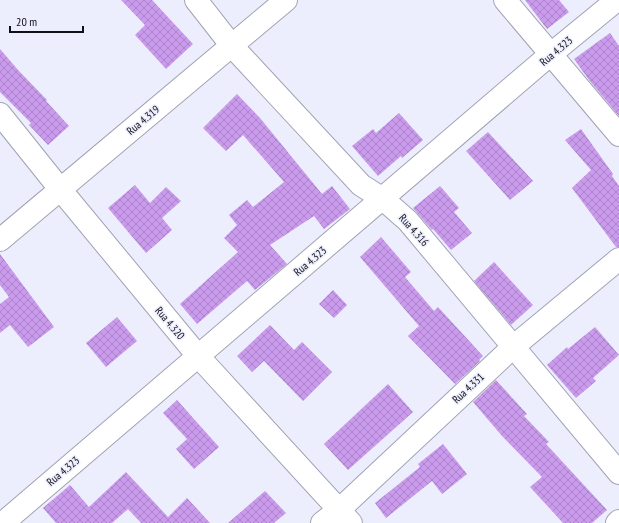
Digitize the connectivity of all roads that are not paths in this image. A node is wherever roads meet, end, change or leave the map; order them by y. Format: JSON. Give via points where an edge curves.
{"nodes":[{"id":1,"x":196,"y":0,"type":"edge"},
{"id":2,"x":286,"y":0,"type":"edge"},
{"id":3,"x":505,"y":0,"type":"edge"},
{"id":4,"x":617,"y":0,"type":"edge"},
{"id":5,"x":232,"y":46,"type":"junction"},
{"id":6,"x":551,"y":54,"type":"junction"},
{"id":7,"x":0,"y":114,"type":"edge"},
{"id":8,"x":619,"y":135,"type":"edge"},
{"id":9,"x":60,"y":189,"type":"junction"},
{"id":10,"x":383,"y":199,"type":"junction"},
{"id":11,"x":0,"y":240,"type":"edge"},
{"id":12,"x":619,"y":259,"type":"edge"},
{"id":13,"x":513,"y":346,"type":"junction"},
{"id":14,"x":198,"y":356,"type":"junction"},
{"id":15,"x":619,"y":474,"type":"edge"},
{"id":16,"x":9,"y":515,"type":"edge"},
{"id":17,"x":346,"y":516,"type":"edge"},
{"id":18,"x":322,"y":523,"type":"edge"}],
"edges":[{"from":1,"to":5,"type":"street","name":"Rua 4.316"},
{"from":2,"to":5,"type":"street","name":"Rua 4.319"},
{"from":3,"to":6,"type":"street"},
{"from":4,"to":6,"type":"street","name":"Rua 4.323"},
{"from":5,"to":9,"type":"street","name":"Rua 4.319"},
{"from":5,"to":10,"type":"street","name":"Rua 4.316","via":[[361,185]]},
{"from":6,"to":8,"type":"street"},
{"from":6,"to":10,"type":"street","name":"Rua 4.323"},
{"from":7,"to":9,"type":"street","name":"Rua 4.320"},
{"from":9,"to":11,"type":"street","name":"Rua 4.319"},
{"from":9,"to":14,"type":"street","name":"Rua 4.320"},
{"from":10,"to":13,"type":"street","name":"Rua 4.316","via":[[408,221]]},
{"from":10,"to":14,"type":"street","name":"Rua 4.323"},
{"from":12,"to":13,"type":"street","name":"Rua 4.331"},
{"from":13,"to":15,"type":"street","name":"Rua 4.316"},
{"from":13,"to":17,"type":"street","name":"Rua 4.331"},
{"from":14,"to":16,"type":"street","name":"Rua 4.323"},
{"from":14,"to":17,"type":"street","name":"Rua 4.320"},
{"from":17,"to":18,"type":"street","name":"Rua 4.331"}]}
